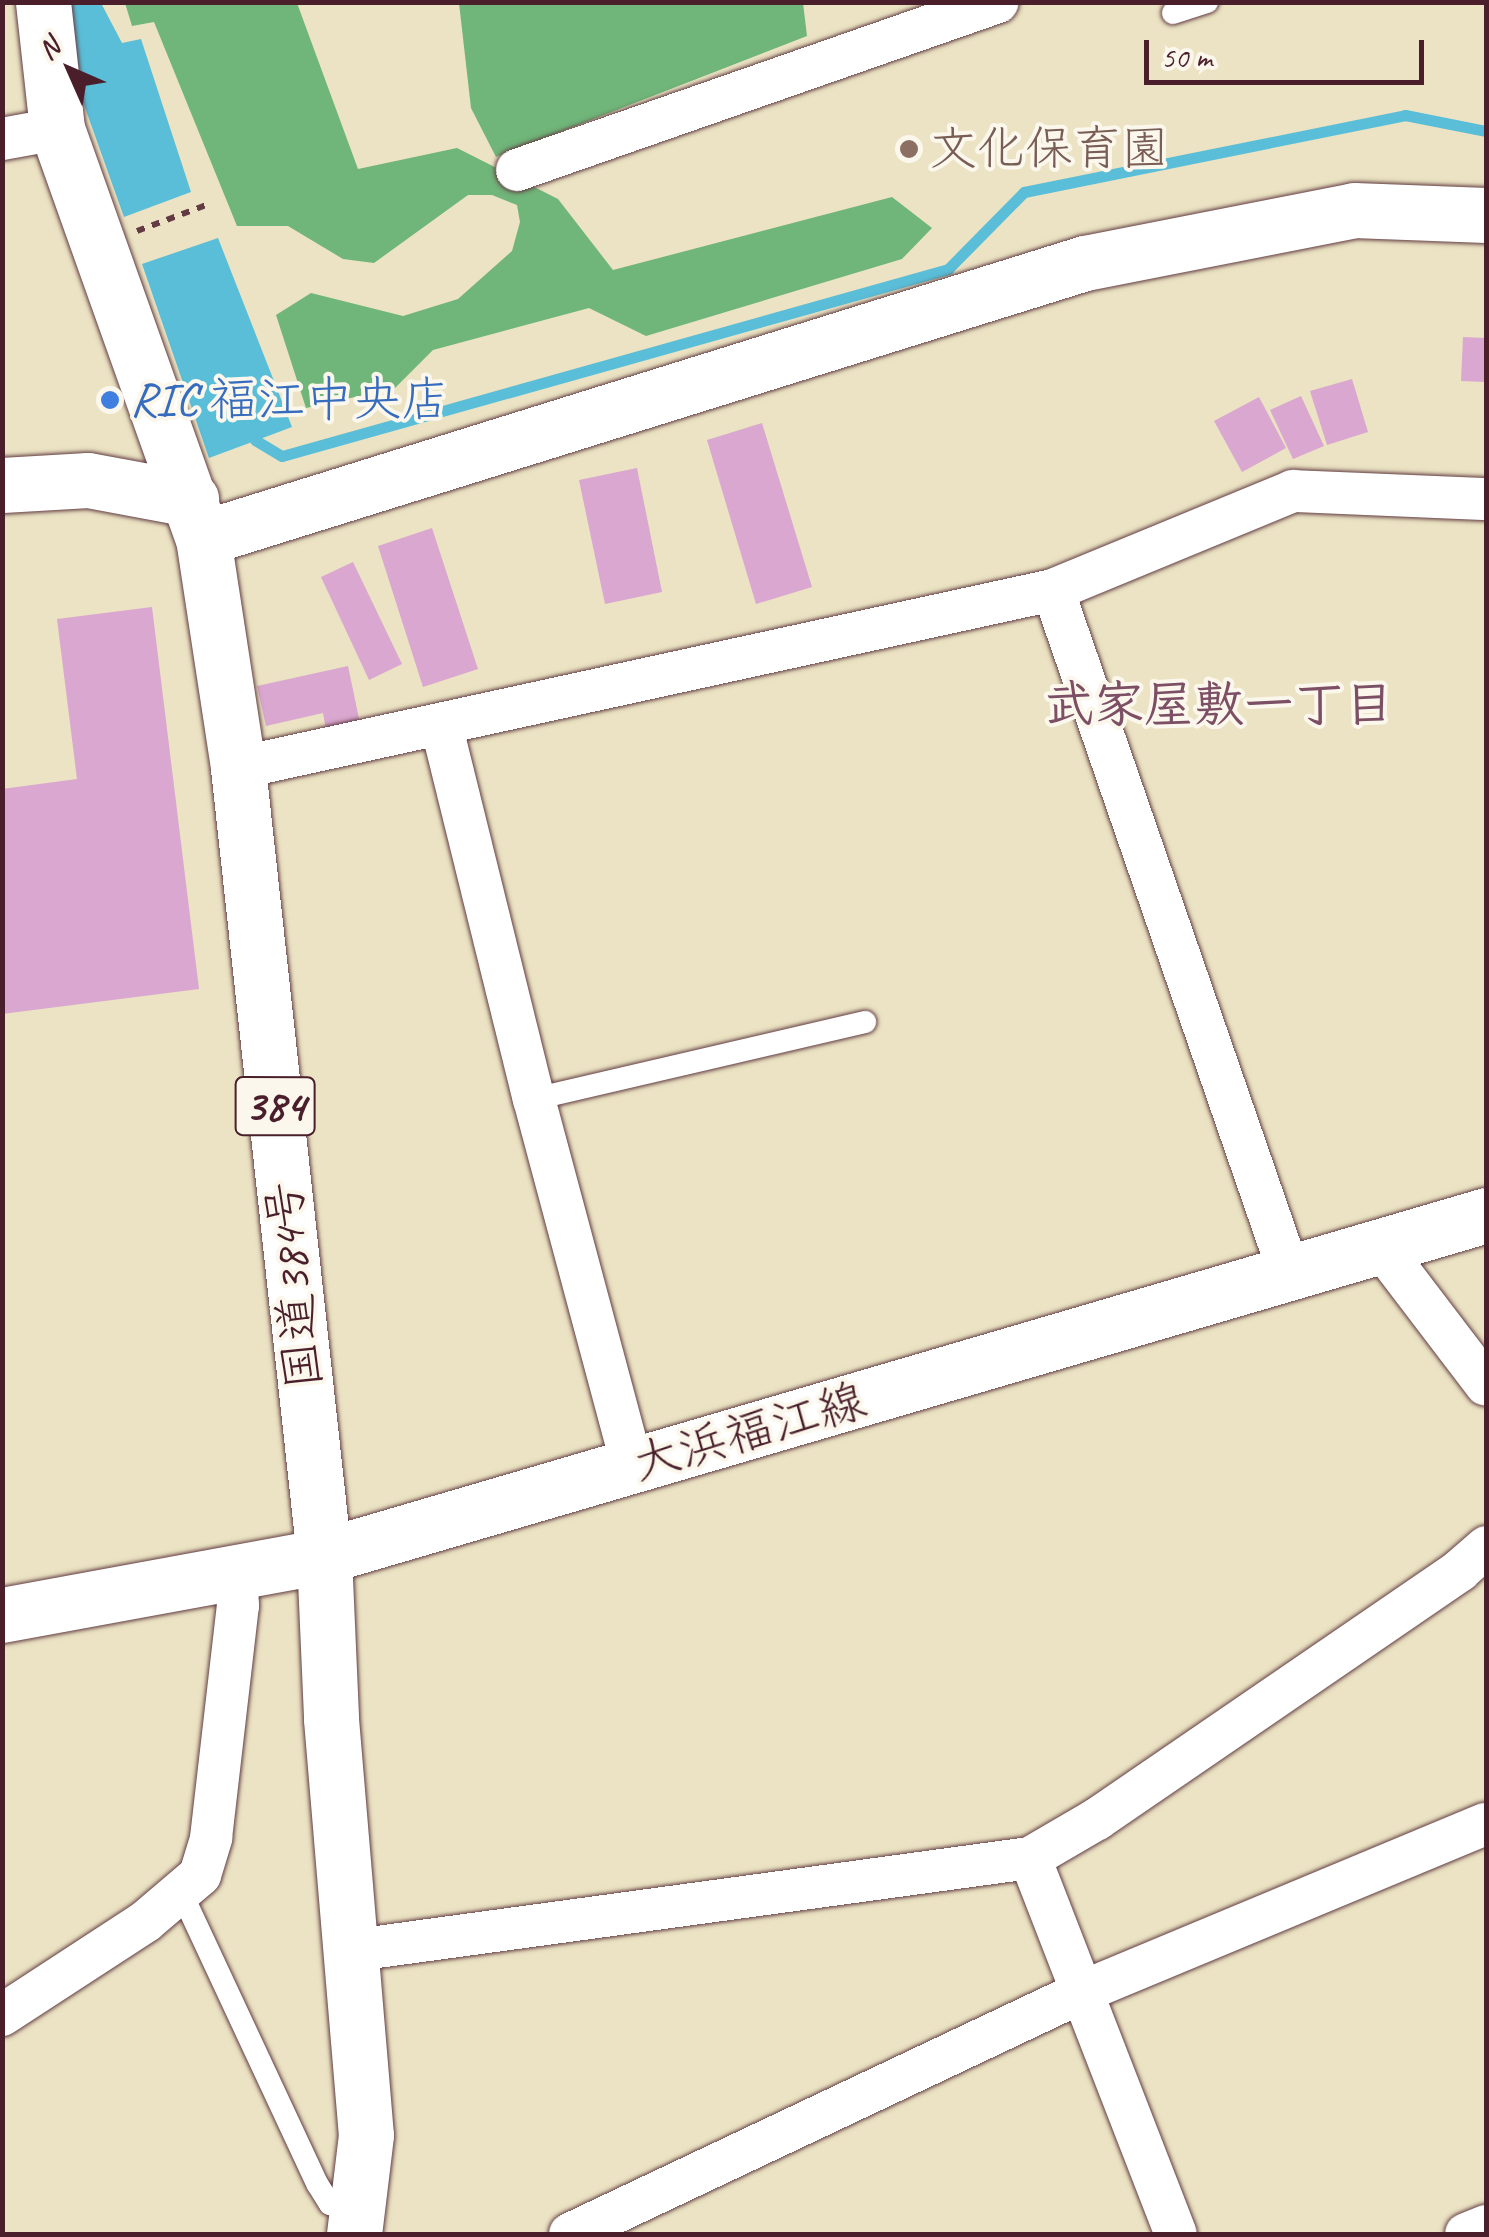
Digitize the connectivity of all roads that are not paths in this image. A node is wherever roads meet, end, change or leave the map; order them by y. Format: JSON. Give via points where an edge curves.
{"nodes":[{"id":1,"x":43,"y":2,"type":"edge"},
{"id":2,"x":998,"y":2,"type":"edge"},
{"id":3,"x":1207,"y":2,"type":"edge"},
{"id":4,"x":1174,"y":13,"type":"dead end"},
{"id":5,"x":57,"y":129,"type":"junction"},
{"id":6,"x":2,"y":140,"type":"edge"},
{"id":7,"x":517,"y":170,"type":"dead end"},
{"id":8,"x":1486,"y":215,"type":"edge"},
{"id":9,"x":2,"y":485,"type":"edge"},
{"id":10,"x":1486,"y":499,"type":"edge"},
{"id":11,"x":197,"y":519,"type":"junction"},
{"id":12,"x":1053,"y":590,"type":"junction"},
{"id":13,"x":441,"y":724,"type":"junction"},
{"id":14,"x":238,"y":768,"type":"junction"},
{"id":15,"x":865,"y":1022,"type":"dead end"},
{"id":16,"x":534,"y":1098,"type":"junction"},
{"id":17,"x":1486,"y":1214,"type":"edge"},
{"id":18,"x":1381,"y":1247,"type":"junction"},
{"id":19,"x":1290,"y":1275,"type":"junction"},
{"id":20,"x":1486,"y":1386,"type":"edge"},
{"id":21,"x":632,"y":1466,"type":"junction"},
{"id":22,"x":1486,"y":1547,"type":"edge"},
{"id":23,"x":324,"y":1556,"type":"junction"},
{"id":24,"x":236,"y":1571,"type":"junction"},
{"id":25,"x":2,"y":1615,"type":"edge"},
{"id":26,"x":1486,"y":1824,"type":"edge"},
{"id":27,"x":1030,"y":1858,"type":"junction"},
{"id":28,"x":182,"y":1894,"type":"junction"},
{"id":29,"x":348,"y":1951,"type":"junction"},
{"id":30,"x":1084,"y":1992,"type":"junction"},
{"id":31,"x":2,"y":2015,"type":"edge"},
{"id":32,"x":356,"y":2224,"type":"edge"},
{"id":33,"x":1486,"y":2226,"type":"edge"},
{"id":34,"x":570,"y":2234,"type":"edge"},
{"id":35,"x":1176,"y":2234,"type":"edge"},
{"id":36,"x":1466,"y":2234,"type":"edge"}],
"edges":[{"from":1,"to":5,"type":"main road","name":"国道384号","number":"384"},
{"from":2,"to":7,"type":"street"},
{"from":3,"to":4,"type":"lane"},
{"from":5,"to":6,"type":"street"},
{"from":5,"to":11,"type":"main road","name":"国道384号","number":"384"},
{"from":8,"to":11,"type":"main road","via":[[1354,210],[1084,263]]},
{"from":9,"to":11,"type":"main road","via":[[88,480]]},
{"from":10,"to":12,"type":"street","via":[[1292,491]]},
{"from":11,"to":14,"type":"main road","name":"国道384号","number":"384"},
{"from":12,"to":13,"type":"street"},
{"from":12,"to":19,"type":"street"},
{"from":13,"to":14,"type":"street"},
{"from":13,"to":16,"type":"street"},
{"from":14,"to":23,"type":"main road","name":"国道384号","number":"384"},
{"from":15,"to":16,"type":"lane"},
{"from":16,"to":21,"type":"street"},
{"from":17,"to":18,"type":"main road","name":"大浜福江線"},
{"from":18,"to":19,"type":"main road","name":"大浜福江線"},
{"from":18,"to":20,"type":"street"},
{"from":19,"to":21,"type":"main road","name":"大浜福江線"},
{"from":21,"to":23,"type":"main road","name":"大浜福江線"},
{"from":22,"to":27,"type":"street"},
{"from":23,"to":24,"type":"main road","name":"大浜福江線"},
{"from":23,"to":29,"type":"main road","name":"国道384号","number":"384"},
{"from":24,"to":25,"type":"main road","name":"大浜福江線"},
{"from":24,"to":28,"type":"street","via":[[238,1606],[211,1838],[200,1874]]},
{"from":26,"to":30,"type":"street"},
{"from":27,"to":29,"type":"street"},
{"from":27,"to":30,"type":"street"},
{"from":28,"to":31,"type":"street"},
{"from":28,"to":32,"type":"lane","via":[[318,2185]]},
{"from":29,"to":32,"type":"main road","name":"国道384号","number":"384","via":[[366,2135]]},
{"from":30,"to":34,"type":"street"},
{"from":30,"to":35,"type":"street"},
{"from":33,"to":36,"type":"street"}]}
